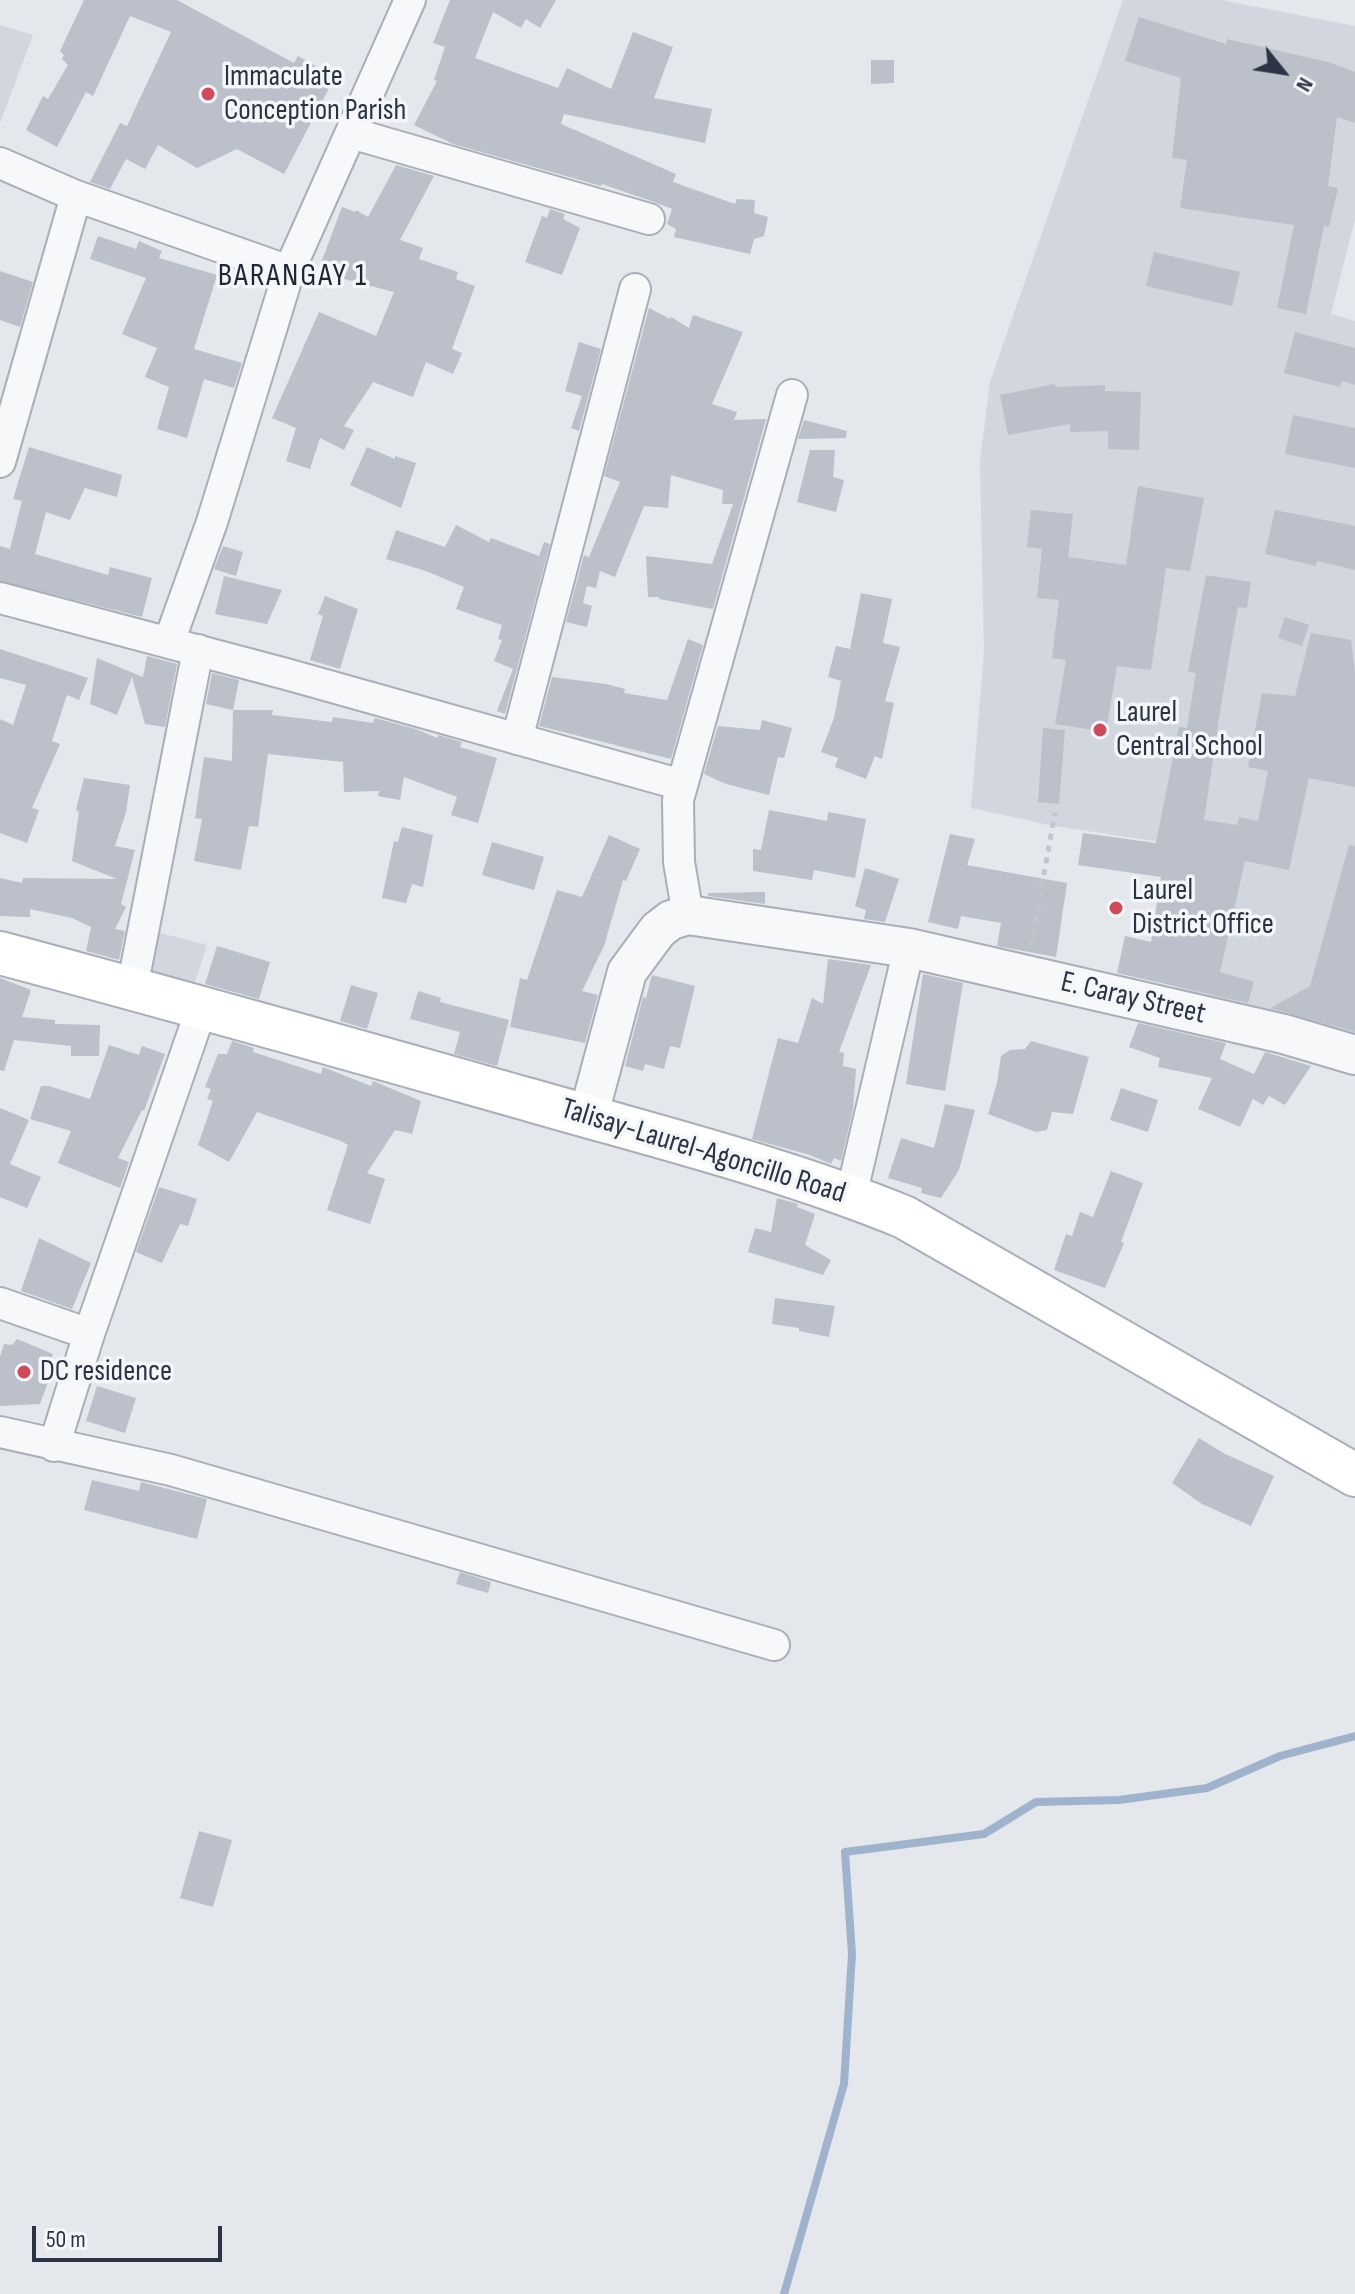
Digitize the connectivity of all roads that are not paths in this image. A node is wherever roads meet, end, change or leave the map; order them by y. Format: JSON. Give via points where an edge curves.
{"nodes":[{"id":1,"x":410,"y":0,"type":"edge"},
{"id":2,"x":351,"y":133,"type":"junction"},
{"id":3,"x":0,"y":163,"type":"edge"},
{"id":4,"x":76,"y":196,"type":"junction"},
{"id":5,"x":649,"y":219,"type":"dead end"},
{"id":6,"x":289,"y":271,"type":"junction"},
{"id":7,"x":635,"y":289,"type":"dead end"},
{"id":8,"x":792,"y":395,"type":"dead end"},
{"id":9,"x":0,"y":462,"type":"edge"},
{"id":10,"x":0,"y":598,"type":"edge"},
{"id":11,"x":169,"y":642,"type":"junction"},
{"id":12,"x":198,"y":650,"type":"junction"},
{"id":13,"x":517,"y":739,"type":"junction"},
{"id":14,"x":682,"y":785,"type":"junction"},
{"id":15,"x":688,"y":915,"type":"junction"},
{"id":16,"x":909,"y":948,"type":"junction"},
{"id":17,"x":0,"y":953,"type":"edge"},
{"id":18,"x":132,"y":988,"type":"junction"},
{"id":19,"x":202,"y":1007,"type":"junction"},
{"id":20,"x":1355,"y":1055,"type":"edge"},
{"id":21,"x":588,"y":1117,"type":"junction"},
{"id":22,"x":851,"y":1196,"type":"junction"},
{"id":23,"x":0,"y":1303,"type":"edge"},
{"id":24,"x":89,"y":1334,"type":"junction"},
{"id":25,"x":0,"y":1432,"type":"edge"},
{"id":26,"x":54,"y":1446,"type":"junction"},
{"id":27,"x":1355,"y":1475,"type":"edge"},
{"id":28,"x":774,"y":1645,"type":"dead end"}],
"edges":[{"from":1,"to":2,"type":"street"},
{"from":2,"to":5,"type":"street"},
{"from":2,"to":6,"type":"street"},
{"from":3,"to":4,"type":"street"},
{"from":4,"to":6,"type":"street"},
{"from":4,"to":9,"type":"street"},
{"from":6,"to":11,"type":"street"},
{"from":7,"to":13,"type":"street"},
{"from":8,"to":14,"type":"street"},
{"from":10,"to":11,"type":"street"},
{"from":11,"to":12,"type":"street"},
{"from":12,"to":13,"type":"street"},
{"from":12,"to":18,"type":"street"},
{"from":13,"to":14,"type":"street"},
{"from":14,"to":15,"type":"street","via":[[679,862]]},
{"from":15,"to":16,"type":"street","name":"E. Caray Street"},
{"from":15,"to":21,"type":"street","via":[[658,930],[627,972]]},
{"from":16,"to":20,"type":"street","name":"E. Caray Street"},
{"from":16,"to":22,"type":"street"},
{"from":17,"to":18,"type":"main road","name":"Talisay-Laurel-Agoncillo Road"},
{"from":18,"to":19,"type":"main road","name":"Talisay-Laurel-Agoncillo Road"},
{"from":19,"to":21,"type":"main road","name":"Talisay-Laurel-Agoncillo Road"},
{"from":19,"to":24,"type":"street"},
{"from":21,"to":22,"type":"main road","name":"Talisay-Laurel-Agoncillo Road"},
{"from":22,"to":27,"type":"main road","name":"Talisay-Laurel-Agoncillo Road","via":[[904,1217]]},
{"from":23,"to":24,"type":"street"},
{"from":24,"to":26,"type":"street"},
{"from":25,"to":26,"type":"street"},
{"from":26,"to":28,"type":"street","via":[[171,1470]]}]}
